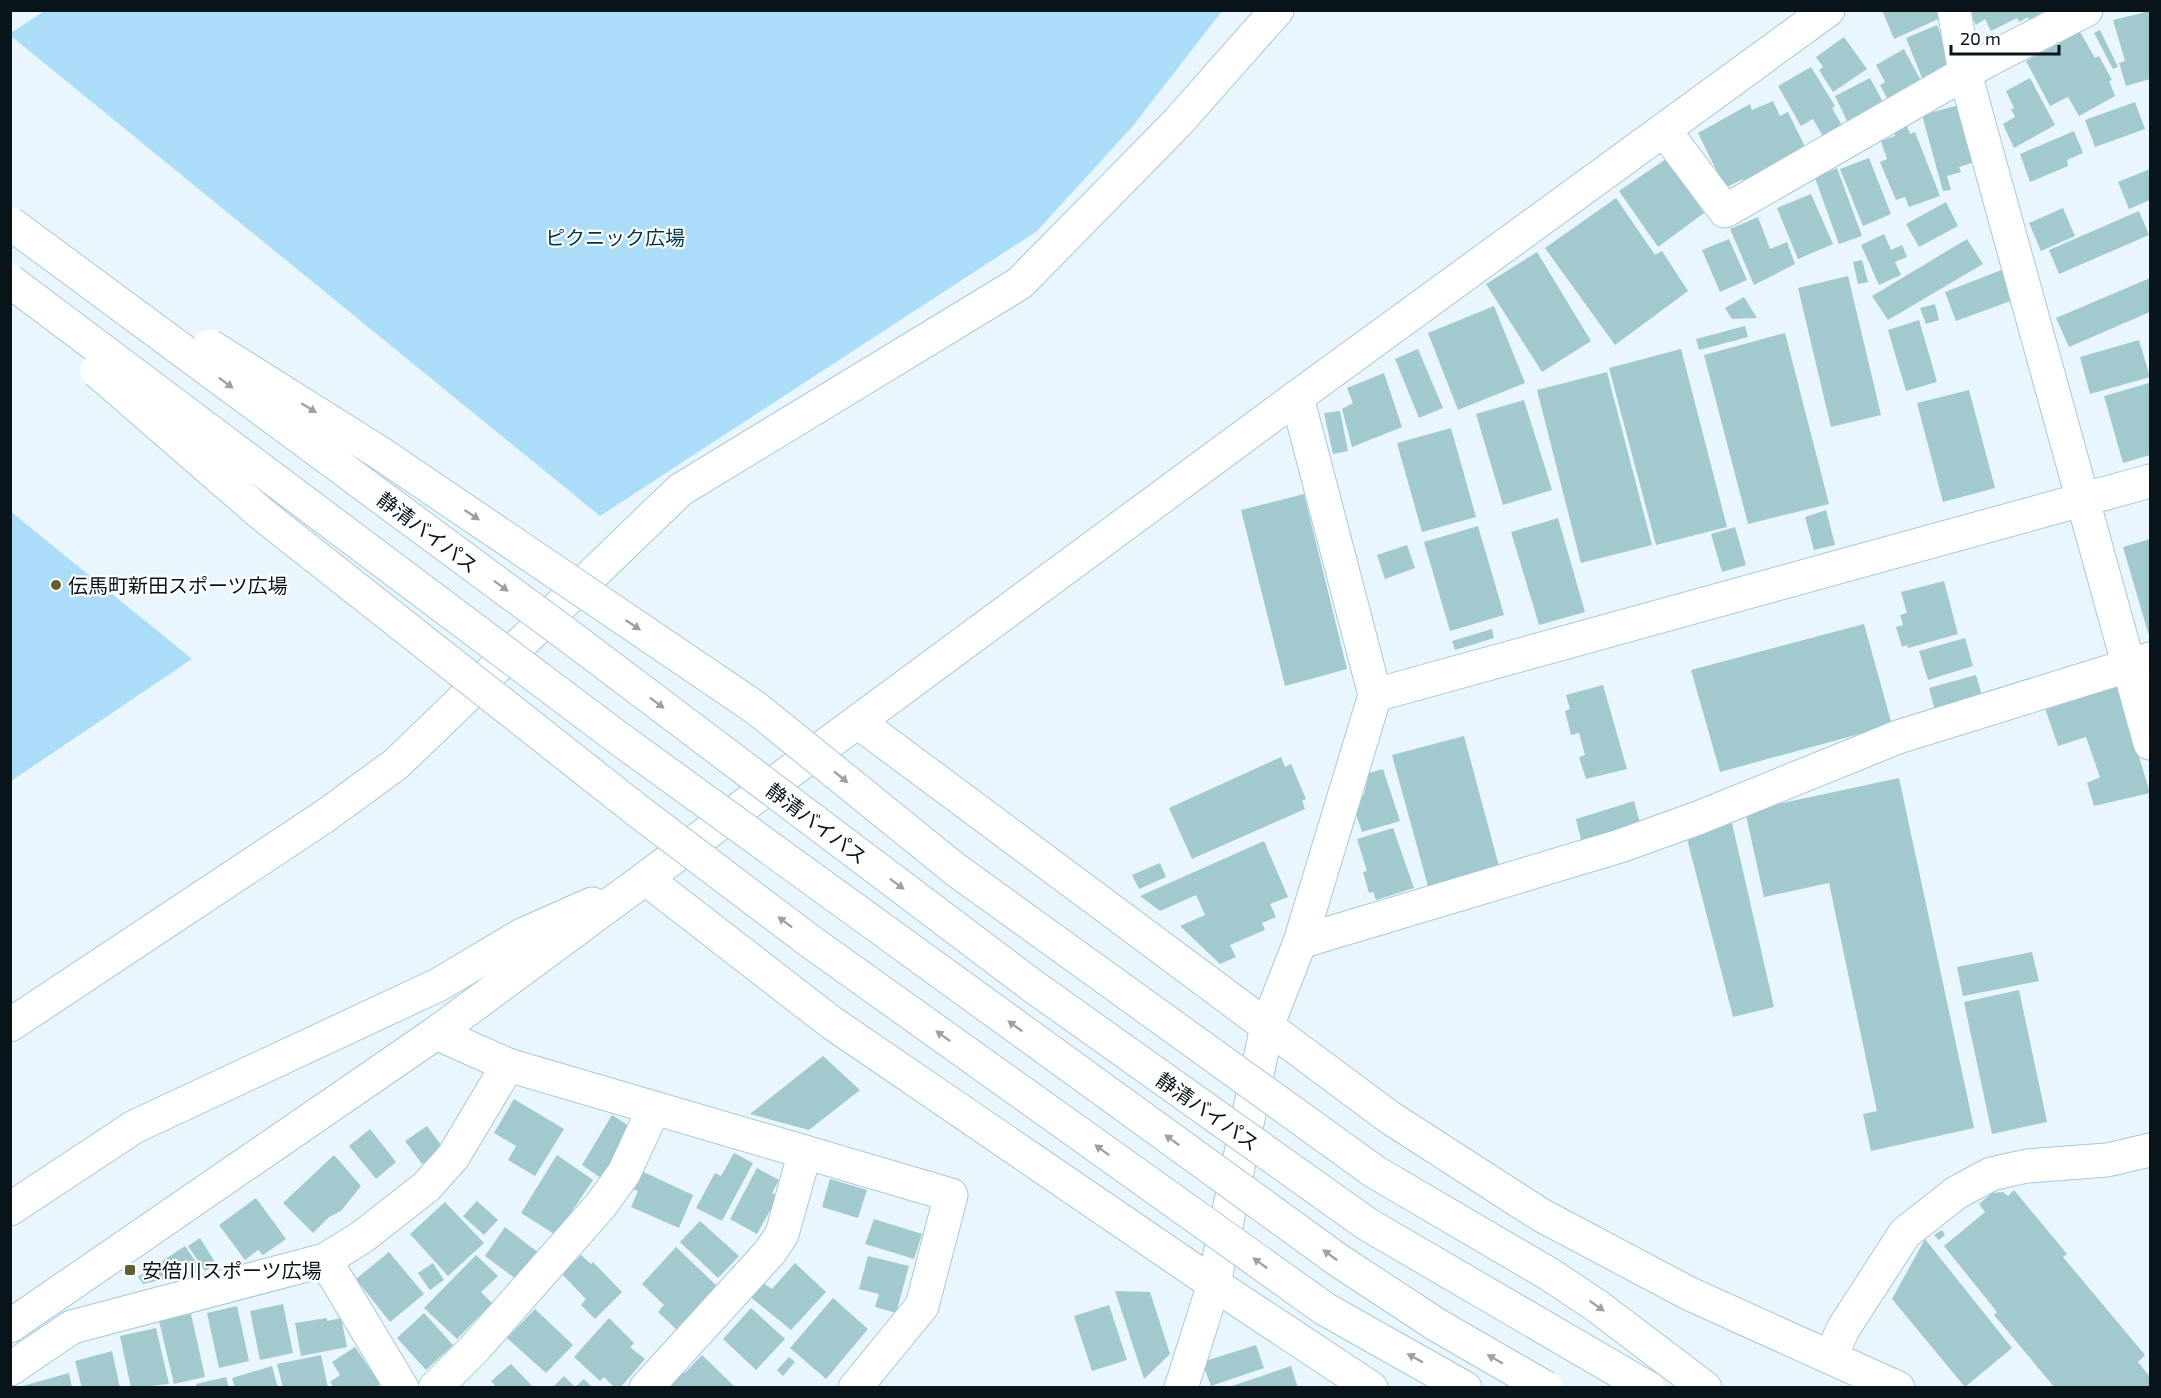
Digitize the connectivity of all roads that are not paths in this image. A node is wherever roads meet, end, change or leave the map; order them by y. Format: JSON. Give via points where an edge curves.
{"nodes":[{"id":1,"x":1277,"y":10,"type":"edge"},
{"id":2,"x":1828,"y":10,"type":"edge"},
{"id":3,"x":1954,"y":10,"type":"edge"},
{"id":4,"x":2086,"y":10,"type":"edge"},
{"id":5,"x":1965,"y":73,"type":"junction"},
{"id":6,"x":1664,"y":130,"type":"junction"},
{"id":7,"x":10,"y":222,"type":"edge"},
{"id":8,"x":10,"y":281,"type":"edge"},
{"id":9,"x":10,"y":296,"type":"edge"},
{"id":10,"x":1297,"y":397,"type":"junction"},
{"id":11,"x":2151,"y":481,"type":"edge"},
{"id":12,"x":2083,"y":499,"type":"junction"},
{"id":13,"x":2140,"y":662,"type":"edge"},
{"id":14,"x":1375,"y":695,"type":"junction"},
{"id":15,"x":858,"y":722,"type":"junction"},
{"id":16,"x":2151,"y":743,"type":"edge"},
{"id":17,"x":641,"y":883,"type":"junction"},
{"id":18,"x":1300,"y":942,"type":"junction"},
{"id":19,"x":10,"y":1025,"type":"edge"},
{"id":20,"x":1267,"y":1026,"type":"junction"},
{"id":21,"x":436,"y":1033,"type":"junction"},
{"id":22,"x":508,"y":1065,"type":"junction"},
{"id":23,"x":654,"y":1108,"type":"junction"},
{"id":24,"x":2151,"y":1150,"type":"edge"},
{"id":25,"x":805,"y":1152,"type":"junction"},
{"id":26,"x":12,"y":1207,"type":"edge"},
{"id":27,"x":324,"y":1260,"type":"junction"},
{"id":28,"x":1214,"y":1284,"type":"junction"},
{"id":29,"x":10,"y":1326,"type":"edge"},
{"id":30,"x":1831,"y":1356,"type":"junction"},
{"id":31,"x":10,"y":1369,"type":"edge"},
{"id":32,"x":402,"y":1388,"type":"edge"},
{"id":33,"x":435,"y":1388,"type":"edge"},
{"id":34,"x":646,"y":1388,"type":"edge"},
{"id":35,"x":855,"y":1388,"type":"edge"},
{"id":36,"x":1181,"y":1388,"type":"edge"},
{"id":37,"x":1371,"y":1388,"type":"edge"},
{"id":38,"x":1465,"y":1388,"type":"edge"},
{"id":39,"x":1546,"y":1388,"type":"edge"},
{"id":40,"x":1648,"y":1388,"type":"edge"},
{"id":41,"x":1706,"y":1388,"type":"edge"},
{"id":42,"x":1898,"y":1388,"type":"edge"}],
"edges":[{"from":1,"to":19,"type":"main road","via":[[1178,122],[1020,283],[680,490],[396,764],[325,816]]},
{"from":2,"to":6,"type":"main road"},
{"from":3,"to":5,"type":"main road"},
{"from":4,"to":5,"type":"main road"},
{"from":5,"to":6,"type":"main road","via":[[1725,211]]},
{"from":5,"to":12,"type":"main road"},
{"from":6,"to":10,"type":"main road"},
{"from":7,"to":40,"type":"main road","name":"静清バイパス","one_way":true,"bridge":true,"via":[[560,629],[1030,984],[1174,1087],[1367,1224]]},
{"from":7,"to":41,"type":"main road","one_way":true,"bridge":true,"via":[[380,453],[756,708],[956,870],[1095,973],[1375,1172],[1549,1274]]},
{"from":39,"to":8,"type":"main road","one_way":true,"bridge":true,"via":[[1437,1325],[1338,1260],[612,733]]},
{"from":38,"to":9,"type":"main road","one_way":true,"bridge":true,"via":[[1325,1309],[807,939],[263,515]]},
{"from":10,"to":14,"type":"main road"},
{"from":10,"to":15,"type":"main road"},
{"from":11,"to":12,"type":"main road"},
{"from":12,"to":13,"type":"main road"},
{"from":12,"to":14,"type":"main road"},
{"from":13,"to":16,"type":"main road"},
{"from":13,"to":18,"type":"main road","via":[[1898,737],[1620,846]]},
{"from":14,"to":18,"type":"main road"},
{"from":15,"to":17,"type":"main road"},
{"from":15,"to":20,"type":"main road"},
{"from":17,"to":21,"type":"main road"},
{"from":17,"to":26,"type":"main road","via":[[559,916],[438,985],[134,1127]]},
{"from":17,"to":28,"type":"main road","via":[[832,1023]]},
{"from":18,"to":20,"type":"main road"},
{"from":20,"to":28,"type":"main road"},
{"from":20,"to":30,"type":"main road","via":[[1389,1117],[1541,1215],[1690,1294]]},
{"from":21,"to":22,"type":"main road"},
{"from":21,"to":29,"type":"main road"},
{"from":22,"to":23,"type":"main road"},
{"from":22,"to":27,"type":"main road","via":[[453,1157],[426,1187]]},
{"from":23,"to":25,"type":"main road"},
{"from":23,"to":33,"type":"main road","via":[[624,1173],[601,1205]]},
{"from":24,"to":30,"type":"main road","via":[[2107,1160],[1991,1174],[1956,1193],[1905,1233],[1843,1329]]},
{"from":25,"to":34,"type":"main road","via":[[782,1234],[770,1252]]},
{"from":25,"to":35,"type":"main road","via":[[951,1195],[922,1306]]},
{"from":27,"to":31,"type":"main road","via":[[72,1327]]},
{"from":27,"to":32,"type":"main road"},
{"from":28,"to":36,"type":"main road"},
{"from":28,"to":37,"type":"main road"},
{"from":30,"to":42,"type":"main road"}]}
